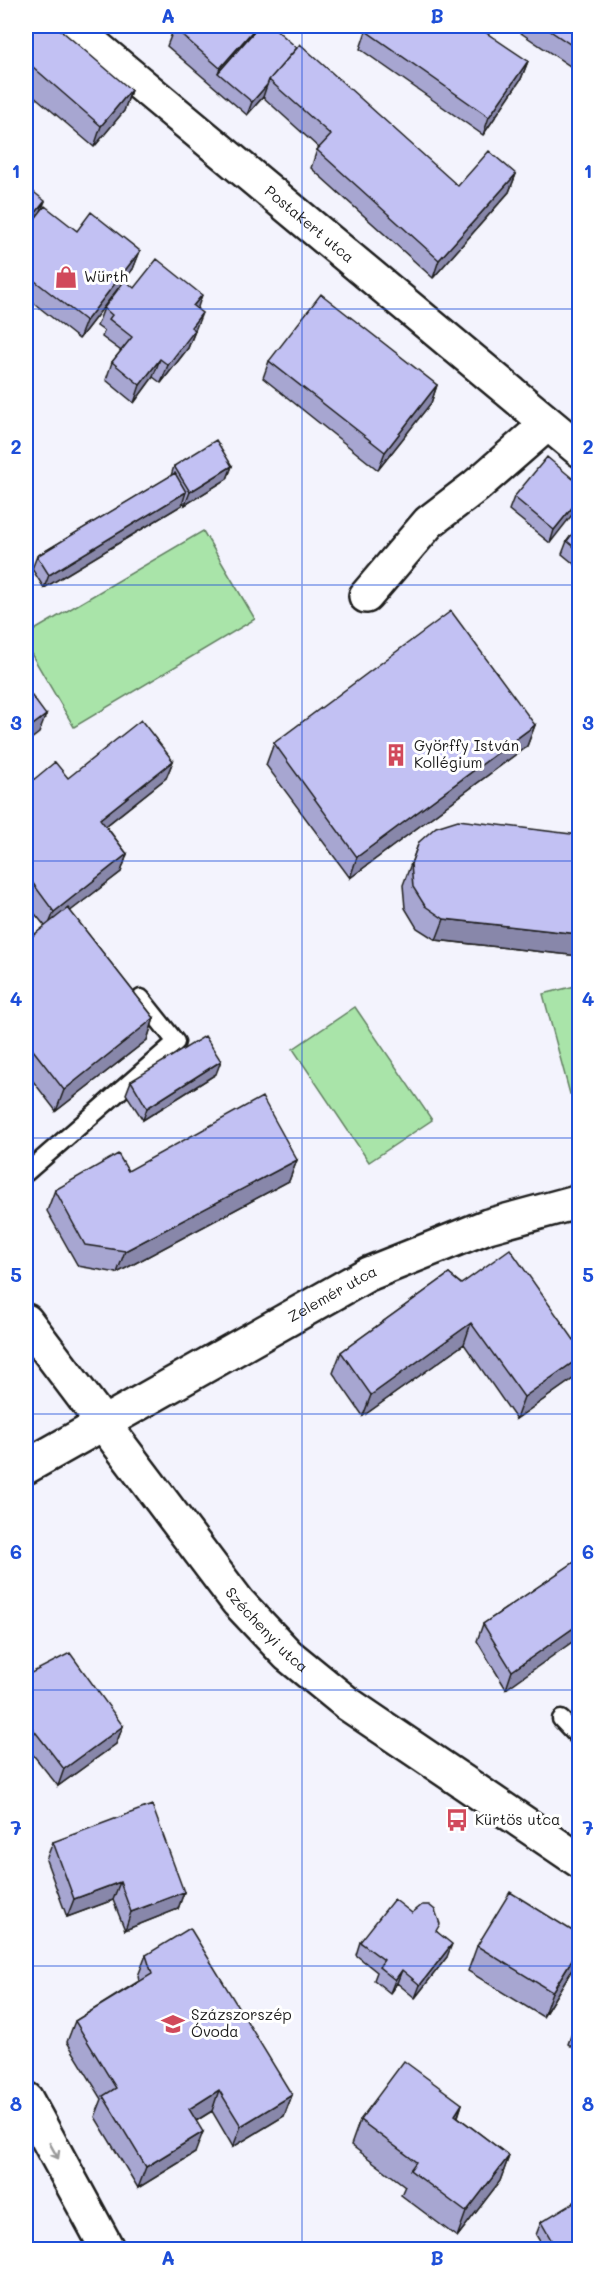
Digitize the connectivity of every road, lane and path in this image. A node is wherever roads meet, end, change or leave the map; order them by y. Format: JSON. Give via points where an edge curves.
{"nodes":[{"id":1,"x":71,"y":26,"type":"edge"},
{"id":2,"x":547,"y":424,"type":"junction"},
{"id":3,"x":579,"y":450,"type":"edge"},
{"id":4,"x":366,"y":596,"type":"dead end"},
{"id":5,"x":141,"y":998,"type":"edge"},
{"id":6,"x":26,"y":1173,"type":"edge"},
{"id":7,"x":579,"y":1201,"type":"edge"},
{"id":8,"x":26,"y":1321,"type":"edge"},
{"id":9,"x":104,"y":1424,"type":"junction"},
{"id":10,"x":26,"y":1467,"type":"edge"},
{"id":11,"x":561,"y":1719,"type":"dead end"},
{"id":12,"x":579,"y":1739,"type":"edge"},
{"id":13,"x":579,"y":1861,"type":"edge"},
{"id":14,"x":26,"y":2099,"type":"edge"},
{"id":15,"x":108,"y":2250,"type":"edge"}],
"edges":[{"from":1,"to":2,"type":"street","name":"Postakert utca"},
{"from":2,"to":3,"type":"street","name":"Postakert utca"},
{"from":2,"to":4,"type":"street","via":[[429,522]]},
{"from":5,"to":6,"type":"lane","via":[[176,1042]]},
{"from":7,"to":9,"type":"street","name":"Zelemér utca","via":[[488,1226],[368,1274]]},
{"from":8,"to":9,"type":"street","name":"Széchenyi utca"},
{"from":9,"to":10,"type":"street"},
{"from":9,"to":13,"type":"street","name":"Széchenyi utca","via":[[238,1602],[288,1655],[348,1704]]},
{"from":11,"to":12,"type":"lane"},
{"from":14,"to":15,"type":"street","one_way":true}]}
